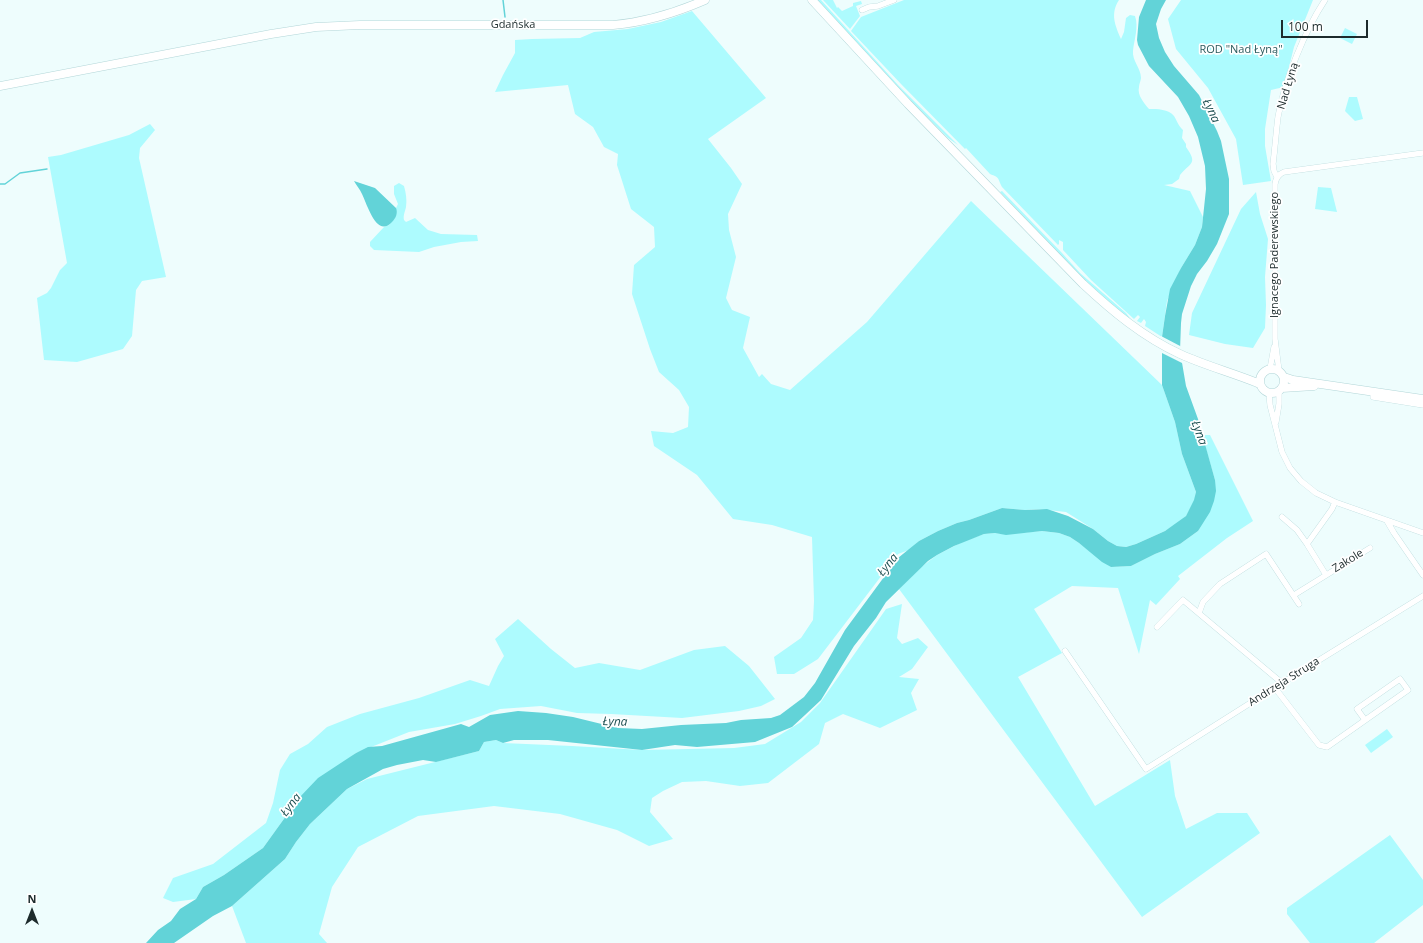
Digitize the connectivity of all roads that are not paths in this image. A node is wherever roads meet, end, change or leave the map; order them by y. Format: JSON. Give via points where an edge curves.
{"nodes":[{"id":1,"x":705,"y":0,"type":"edge"},
{"id":2,"x":894,"y":0,"type":"edge"},
{"id":3,"x":1325,"y":0,"type":"edge"},
{"id":4,"x":813,"y":1,"type":"edge"},
{"id":5,"x":862,"y":10,"type":"dead end"},
{"id":6,"x":0,"y":86,"type":"edge"},
{"id":7,"x":1423,"y":153,"type":"edge"},
{"id":8,"x":1277,"y":177,"type":"junction"},
{"id":9,"x":1276,"y":339,"type":"junction"},
{"id":10,"x":1270,"y":368,"type":"junction"},
{"id":11,"x":1229,"y":372,"type":"junction"},
{"id":12,"x":1281,"y":374,"type":"junction"},
{"id":13,"x":1261,"y":375,"type":"junction"},
{"id":14,"x":1260,"y":384,"type":"junction"},
{"id":15,"x":1325,"y":385,"type":"junction"},
{"id":16,"x":1281,"y":389,"type":"junction"},
{"id":17,"x":1269,"y":392,"type":"junction"},
{"id":18,"x":1374,"y":394,"type":"junction"},
{"id":19,"x":1423,"y":399,"type":"edge"},
{"id":20,"x":1423,"y":405,"type":"edge"},
{"id":21,"x":1276,"y":424,"type":"junction"},
{"id":22,"x":1335,"y":502,"type":"junction"},
{"id":23,"x":1282,"y":517,"type":"dead end"},
{"id":24,"x":1387,"y":521,"type":"junction"},
{"id":25,"x":1423,"y":533,"type":"edge"},
{"id":26,"x":1307,"y":544,"type":"junction"},
{"id":27,"x":1370,"y":548,"type":"dead end"},
{"id":28,"x":1326,"y":575,"type":"junction"},
{"id":29,"x":1423,"y":575,"type":"edge"},
{"id":30,"x":1294,"y":595,"type":"junction"},
{"id":31,"x":1423,"y":596,"type":"edge"},
{"id":32,"x":1300,"y":604,"type":"dead end"},
{"id":33,"x":1199,"y":613,"type":"junction"},
{"id":34,"x":1157,"y":627,"type":"dead end"},
{"id":35,"x":1065,"y":651,"type":"dead end"},
{"id":36,"x":1282,"y":683,"type":"junction"},
{"id":37,"x":1275,"y":688,"type":"junction"},
{"id":38,"x":1365,"y":720,"type":"junction"}],
"edges":[{"from":1,"to":6,"type":"main road","name":"Gdańska","via":[[651,20],[613,25],[316,27]]},
{"from":2,"to":5,"type":"street"},
{"from":3,"to":8,"type":"street","name":"Nad Łyną","via":[[1300,48],[1278,117],[1273,164]]},
{"from":4,"to":11,"type":"main road","via":[[1083,284],[1114,312],[1179,353]]},
{"from":7,"to":8,"type":"street","name":"Ignacego Paderewskiego","via":[[1284,172]]},
{"from":8,"to":9,"type":"street","name":"Ignacego Paderewskiego"},
{"from":9,"to":10,"type":"street","name":"Ignacego Paderewskiego"},
{"from":9,"to":12,"type":"street","name":"Ignacego Paderewskiego"},
{"from":10,"to":12,"type":"main road"},
{"from":10,"to":13,"type":"main road"},
{"from":11,"to":13,"type":"main road"},
{"from":11,"to":14,"type":"main road"},
{"from":12,"to":15,"type":"main road"},
{"from":12,"to":16,"type":"main road","via":[[1284,383]]},
{"from":13,"to":14,"type":"main road"},
{"from":14,"to":17,"type":"main road"},
{"from":15,"to":16,"type":"main road"},
{"from":15,"to":18,"type":"main road"},
{"from":16,"to":17,"type":"main road"},
{"from":16,"to":21,"type":"street"},
{"from":17,"to":21,"type":"street"},
{"from":18,"to":19,"type":"main road"},
{"from":18,"to":20,"type":"street"},
{"from":21,"to":22,"type":"street","via":[[1282,452],[1290,468],[1316,493]]},
{"from":22,"to":24,"type":"street"},
{"from":22,"to":26,"type":"street"},
{"from":23,"to":26,"type":"street","name":"Zakole","via":[[1297,530]]},
{"from":24,"to":25,"type":"street"},
{"from":24,"to":29,"type":"street"},
{"from":26,"to":28,"type":"street","name":"Zakole"},
{"from":27,"to":28,"type":"street","name":"Zakole"},
{"from":28,"to":30,"type":"street","name":"Zakole"},
{"from":30,"to":32,"type":"street"},
{"from":30,"to":33,"type":"street","via":[[1266,554],[1220,584],[1203,602]]},
{"from":31,"to":36,"type":"street","name":"Andrzeja Struga"},
{"from":33,"to":34,"type":"street","via":[[1183,600]]},
{"from":33,"to":36,"type":"street"},
{"from":35,"to":37,"type":"street","name":"Andrzeja Struga","via":[[1146,769]]},
{"from":36,"to":37,"type":"street","name":"Andrzeja Struga"},
{"from":37,"to":38,"type":"street","via":[[1320,746],[1327,747]]},
{"from":38,"to":38,"type":"street","via":[[1357,709],[1400,679],[1408,690]]}]}
